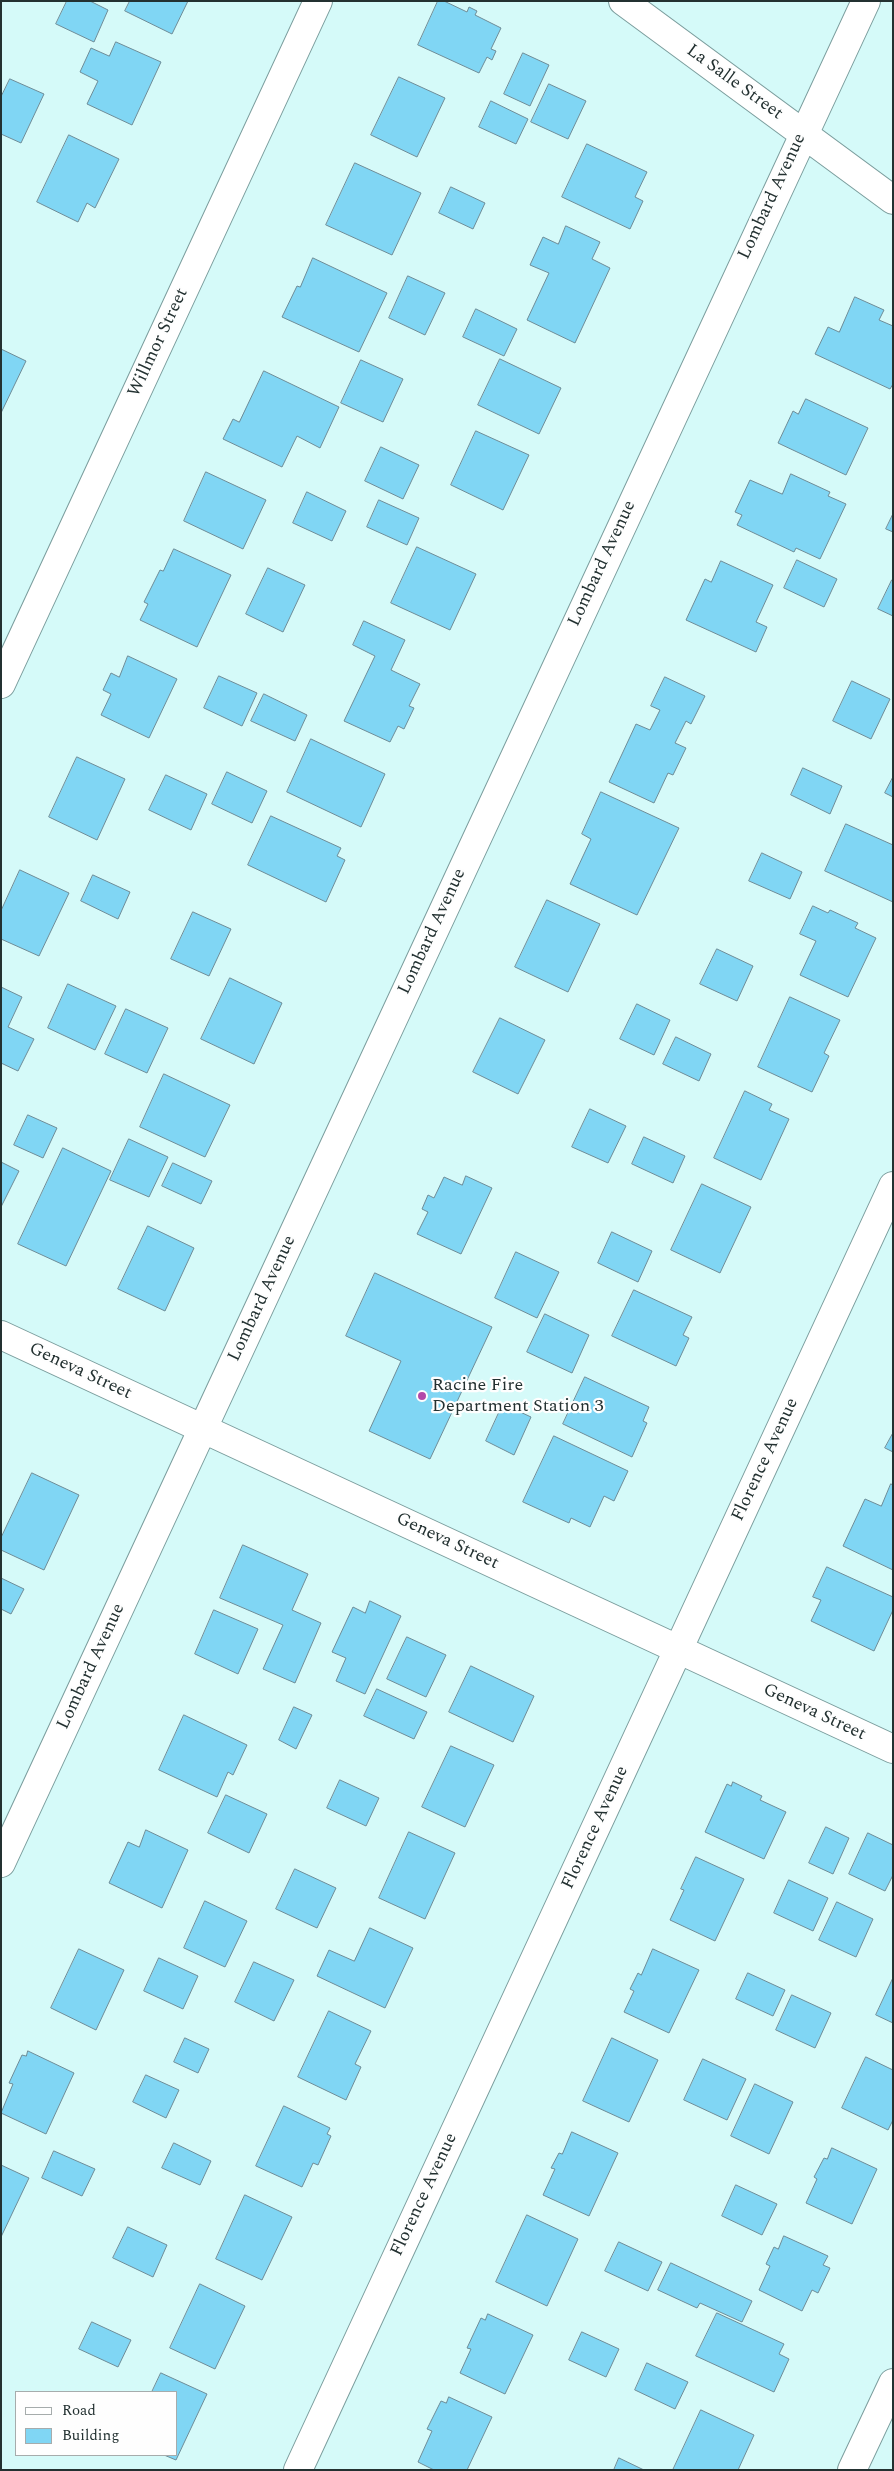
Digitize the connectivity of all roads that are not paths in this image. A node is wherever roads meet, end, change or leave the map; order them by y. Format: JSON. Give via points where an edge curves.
{"nodes":[{"id":1,"x":318,"y":1,"type":"edge"},
{"id":2,"x":622,"y":1,"type":"edge"},
{"id":3,"x":866,"y":1,"type":"edge"},
{"id":4,"x":803,"y":134,"type":"junction"},
{"id":5,"x":893,"y":200,"type":"edge"},
{"id":6,"x":1,"y":684,"type":"edge"},
{"id":7,"x":893,"y":1186,"type":"edge"},
{"id":8,"x":1,"y":1335,"type":"edge"},
{"id":9,"x":203,"y":1429,"type":"junction"},
{"id":10,"x":678,"y":1650,"type":"junction"},
{"id":11,"x":893,"y":1749,"type":"edge"},
{"id":12,"x":1,"y":1863,"type":"edge"},
{"id":13,"x":893,"y":2383,"type":"edge"},
{"id":14,"x":298,"y":2470,"type":"edge"},
{"id":15,"x":852,"y":2470,"type":"edge"}],
"edges":[{"from":1,"to":6,"type":"street","name":"Willmor Street"},
{"from":2,"to":4,"type":"street","name":"La Salle Street"},
{"from":3,"to":4,"type":"street","name":"Lombard Avenue"},
{"from":4,"to":5,"type":"street","name":"La Salle Street"},
{"from":4,"to":9,"type":"street","name":"Lombard Avenue"},
{"from":7,"to":10,"type":"street","name":"Florence Avenue"},
{"from":8,"to":9,"type":"street","name":"Geneva Street"},
{"from":9,"to":10,"type":"street","name":"Geneva Street"},
{"from":9,"to":12,"type":"street","name":"Lombard Avenue"},
{"from":10,"to":11,"type":"street","name":"Geneva Street"},
{"from":10,"to":14,"type":"street","name":"Florence Avenue"},
{"from":13,"to":15,"type":"street"}]}
